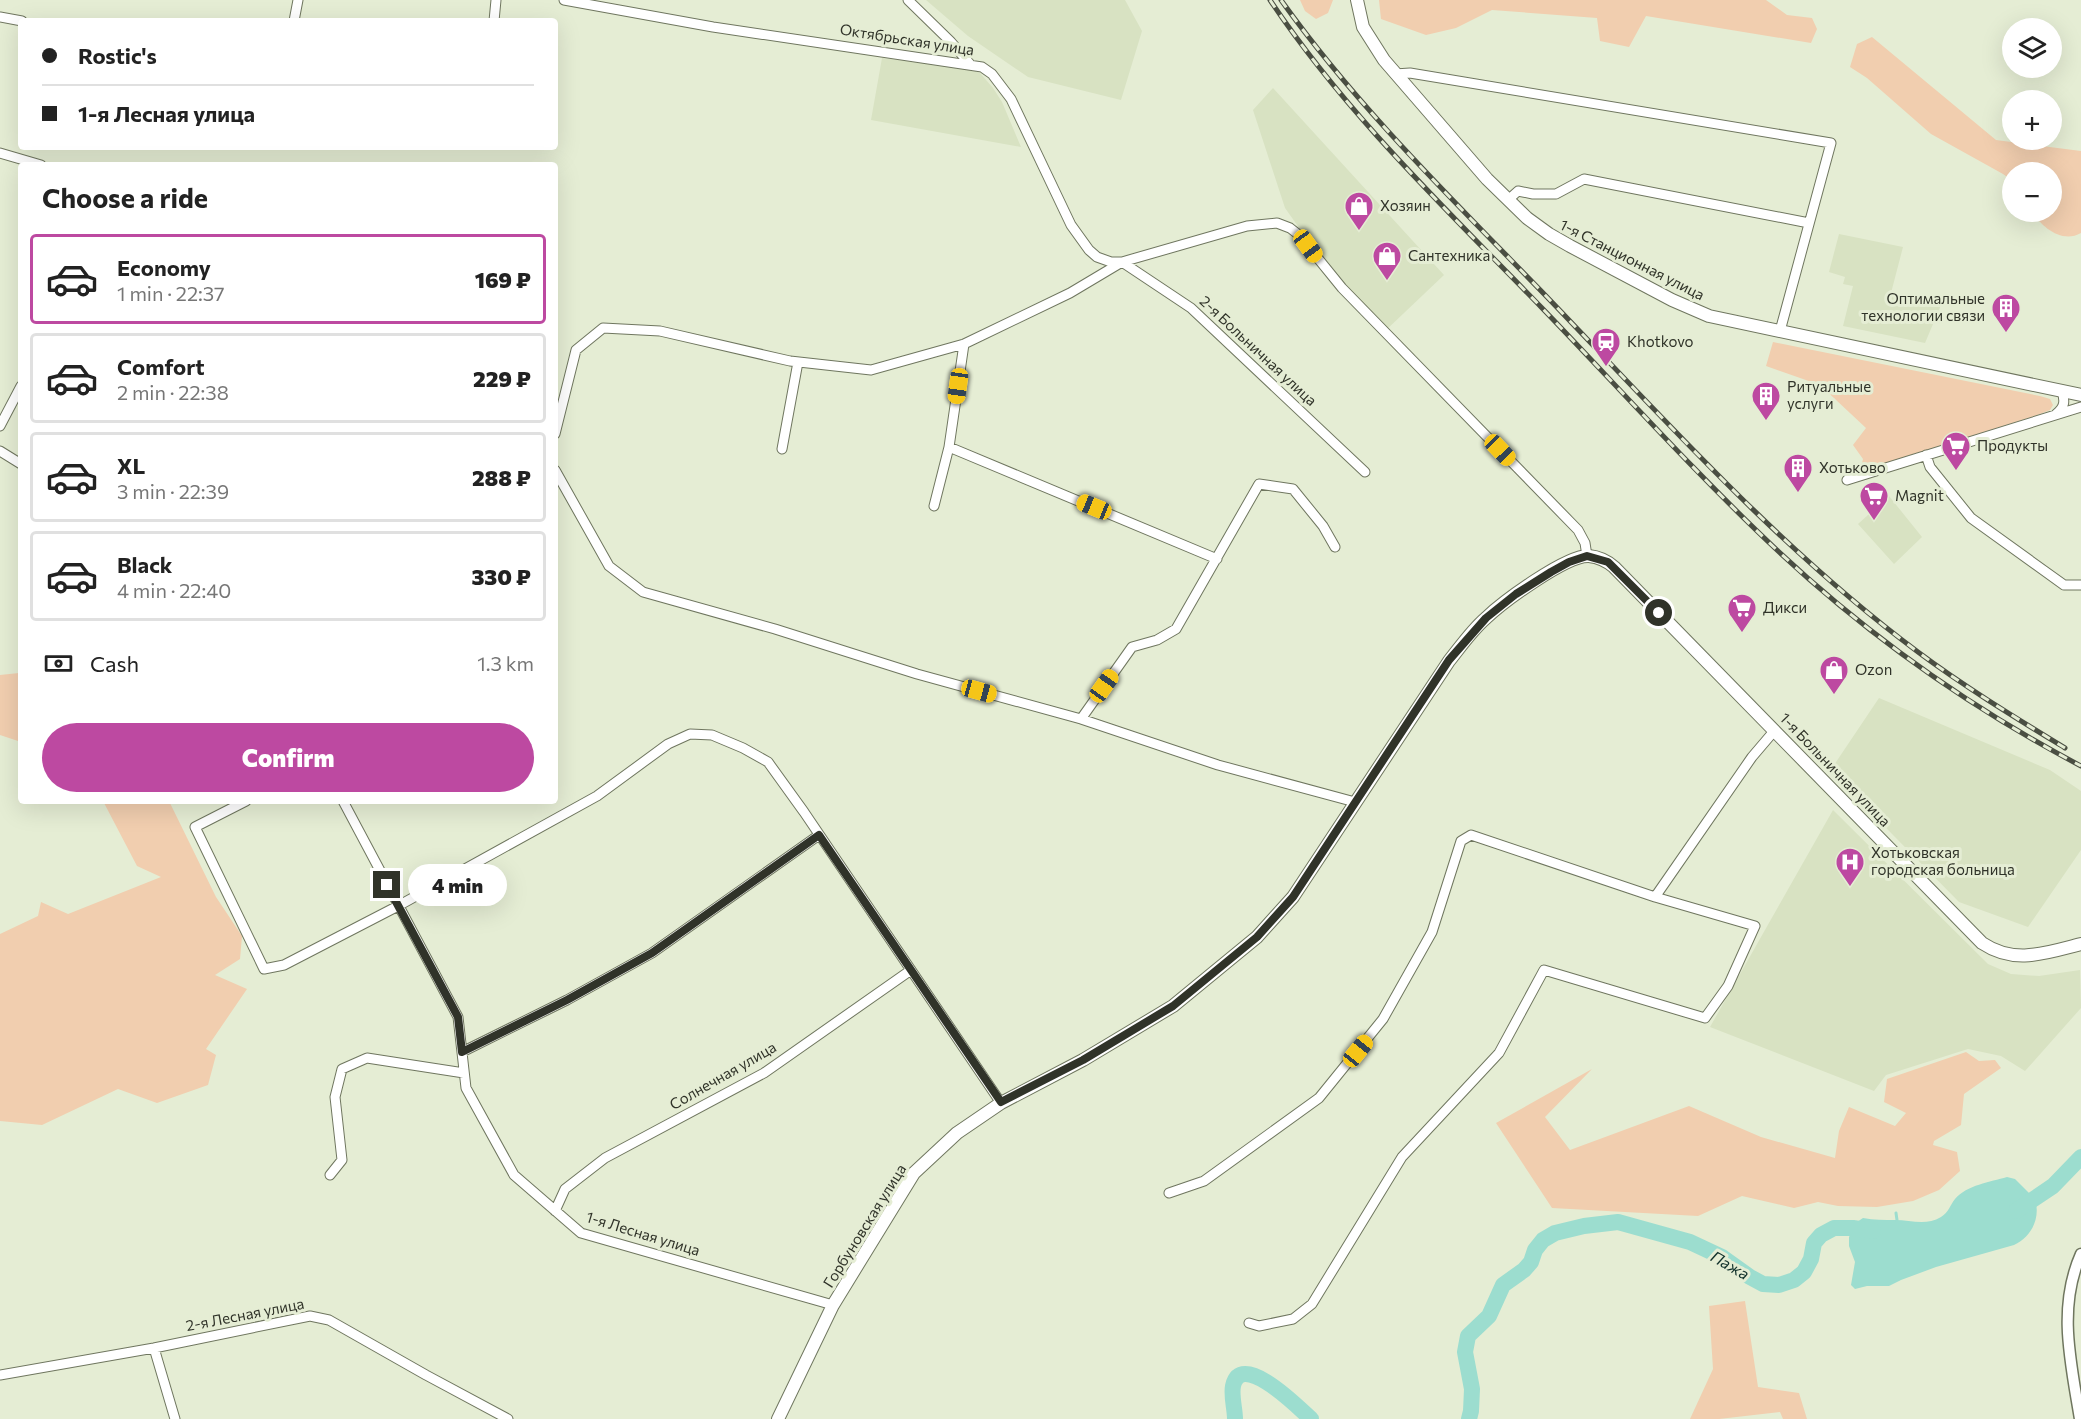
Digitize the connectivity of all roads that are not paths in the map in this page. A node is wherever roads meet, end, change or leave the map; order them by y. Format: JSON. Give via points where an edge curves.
{"nodes":[{"id":1,"x":298,"y":0,"type":"edge"},
{"id":2,"x":496,"y":0,"type":"edge"},
{"id":3,"x":564,"y":0,"type":"edge"},
{"id":4,"x":908,"y":0,"type":"edge"},
{"id":5,"x":1357,"y":0,"type":"edge"},
{"id":6,"x":0,"y":17,"type":"edge"},
{"id":7,"x":295,"y":18,"type":"edge"},
{"id":8,"x":494,"y":18,"type":"edge"},
{"id":9,"x":18,"y":20,"type":"edge"},
{"id":10,"x":970,"y":64,"type":"junction"},
{"id":11,"x":1395,"y":74,"type":"junction"},
{"id":12,"x":0,"y":153,"type":"edge"},
{"id":13,"x":31,"y":162,"type":"edge"},
{"id":14,"x":1508,"y":200,"type":"junction"},
{"id":15,"x":1809,"y":223,"type":"junction"},
{"id":16,"x":1122,"y":262,"type":"junction"},
{"id":17,"x":1780,"y":331,"type":"junction"},
{"id":18,"x":964,"y":344,"type":"junction"},
{"id":19,"x":798,"y":362,"type":"junction"},
{"id":20,"x":2062,"y":391,"type":"junction"},
{"id":21,"x":18,"y":392,"type":"edge"},
{"id":22,"x":2081,"y":395,"type":"edge"},
{"id":23,"x":2081,"y":407,"type":"edge"},
{"id":24,"x":2055,"y":415,"type":"junction"},
{"id":25,"x":558,"y":423,"type":"edge"},
{"id":26,"x":0,"y":426,"type":"edge"},
{"id":27,"x":949,"y":447,"type":"junction"},
{"id":28,"x":782,"y":449,"type":"dead end"},
{"id":29,"x":0,"y":451,"type":"edge"},
{"id":30,"x":1926,"y":455,"type":"junction"},
{"id":31,"x":18,"y":462,"type":"edge"},
{"id":32,"x":1365,"y":472,"type":"dead end"},
{"id":33,"x":558,"y":475,"type":"edge"},
{"id":34,"x":1847,"y":480,"type":"dead end"},
{"id":35,"x":934,"y":506,"type":"dead end"},
{"id":36,"x":1335,"y":547,"type":"dead end"},
{"id":37,"x":1587,"y":556,"type":"junction"},
{"id":38,"x":1217,"y":559,"type":"junction"},
{"id":39,"x":2081,"y":585,"type":"edge"},
{"id":40,"x":1081,"y":719,"type":"junction"},
{"id":41,"x":1775,"y":730,"type":"junction"},
{"id":42,"x":1355,"y":802,"type":"junction"},
{"id":43,"x":240,"y":804,"type":"edge"},
{"id":44,"x":345,"y":804,"type":"edge"},
{"id":45,"x":819,"y":835,"type":"junction"},
{"id":46,"x":1655,"y":897,"type":"junction"},
{"id":47,"x":398,"y":906,"type":"junction"},
{"id":48,"x":2081,"y":944,"type":"edge"},
{"id":49,"x":911,"y":970,"type":"junction"},
{"id":50,"x":462,"y":1052,"type":"junction"},
{"id":51,"x":464,"y":1073,"type":"junction"},
{"id":52,"x":1001,"y":1102,"type":"junction"},
{"id":53,"x":330,"y":1175,"type":"dead end"},
{"id":54,"x":1169,"y":1193,"type":"dead end"},
{"id":55,"x":555,"y":1211,"type":"junction"},
{"id":56,"x":2081,"y":1254,"type":"edge"},
{"id":57,"x":833,"y":1305,"type":"junction"},
{"id":58,"x":1249,"y":1323,"type":"dead end"},
{"id":59,"x":154,"y":1348,"type":"junction"},
{"id":60,"x":0,"y":1375,"type":"edge"},
{"id":61,"x":175,"y":1419,"type":"edge"},
{"id":62,"x":508,"y":1419,"type":"edge"},
{"id":63,"x":778,"y":1419,"type":"edge"},
{"id":64,"x":2080,"y":1419,"type":"edge"}],
"edges":[{"from":1,"to":7,"type":"street"},
{"from":2,"to":8,"type":"street"},
{"from":3,"to":10,"type":"street","name":"Октябрьская улица","via":[[713,27]]},
{"from":4,"to":10,"type":"street"},
{"from":5,"to":11,"type":"main road","name":"1-я Станционная улица","via":[[1363,27]]},
{"from":6,"to":9,"type":"street"},
{"from":10,"to":16,"type":"street","name":"Октябрьская улица","via":[[992,74],[1011,99],[1071,225],[1089,250],[1104,260]]},
{"from":11,"to":14,"type":"main road","name":"1-я Станционная улица"},
{"from":11,"to":15,"type":"street","via":[[1410,73],[1831,143]]},
{"from":12,"to":13,"type":"street"},
{"from":14,"to":15,"type":"street","via":[[1518,191],[1556,194],[1584,179]]},
{"from":14,"to":17,"type":"main road","name":"1-я Станционная улица","via":[[1549,234],[1691,310]]},
{"from":15,"to":17,"type":"street"},
{"from":16,"to":18,"type":"street","via":[[1070,293]]},
{"from":16,"to":32,"type":"street","name":"2-я Больничная улица","via":[[1191,308]]},
{"from":16,"to":37,"type":"street","via":[[1240,227],[1277,223],[1290,228],[1341,288],[1578,530],[1586,543]]},
{"from":17,"to":20,"type":"main road","name":"1-я Станционная улица"},
{"from":18,"to":19,"type":"street","via":[[871,370]]},
{"from":18,"to":27,"type":"street"},
{"from":19,"to":25,"type":"street","via":[[660,331],[603,328],[576,350]]},
{"from":19,"to":28,"type":"street"},
{"from":20,"to":22,"type":"main road","name":"1-я Станционная улица"},
{"from":20,"to":24,"type":"street","via":[[2065,400]]},
{"from":21,"to":26,"type":"street"},
{"from":23,"to":24,"type":"street"},
{"from":24,"to":30,"type":"street"},
{"from":27,"to":35,"type":"street"},
{"from":27,"to":38,"type":"street"},
{"from":29,"to":31,"type":"street"},
{"from":30,"to":34,"type":"street"},
{"from":30,"to":39,"type":"street","via":[[1930,467],[1971,518],[2064,585]]},
{"from":33,"to":40,"type":"street","via":[[609,566],[643,592]]},
{"from":36,"to":38,"type":"street","via":[[1293,489],[1259,484]]},
{"from":37,"to":41,"type":"main road","name":"1-я Больничная улица","via":[[1614,567]]},
{"from":37,"to":42,"type":"main road","name":"Горбуновская улица","via":[[1535,582],[1474,629],[1449,660]]},
{"from":38,"to":40,"type":"street","via":[[1176,629],[1132,647]]},
{"from":40,"to":42,"type":"street","via":[[1218,765]]},
{"from":41,"to":46,"type":"street"},
{"from":41,"to":48,"type":"main road","name":"1-я Больничная улица","via":[[1982,943],[2017,956]]},
{"from":42,"to":52,"type":"main road","name":"Горбуновская улица","via":[[1293,897],[1257,937],[1173,1006],[1083,1060]]},
{"from":43,"to":47,"type":"street","via":[[195,827],[264,969],[284,965]]},
{"from":44,"to":47,"type":"street","name":"1-я Лесная улица"},
{"from":45,"to":47,"type":"street","via":[[768,762],[712,735],[690,734],[669,744],[597,796]]},
{"from":45,"to":49,"type":"street"},
{"from":45,"to":50,"type":"street","via":[[652,953]]},
{"from":46,"to":54,"type":"street","via":[[1471,835],[1461,841],[1432,932],[1383,1019],[1319,1098],[1204,1181]]},
{"from":46,"to":58,"type":"street","via":[[1755,926],[1728,986],[1705,1018],[1544,970],[1499,1053],[1402,1157],[1312,1304],[1293,1319],[1259,1326]]},
{"from":47,"to":50,"type":"street","name":"1-я Лесная улица","via":[[458,1017]]},
{"from":49,"to":52,"type":"street"},
{"from":49,"to":55,"type":"street","name":"Солнечная улица","via":[[764,1073],[605,1158],[565,1189]]},
{"from":50,"to":51,"type":"street","name":"1-я Лесная улица"},
{"from":51,"to":53,"type":"street","via":[[367,1058],[342,1069],[335,1097],[342,1160]]},
{"from":51,"to":55,"type":"street","name":"1-я Лесная улица","via":[[466,1088],[514,1174]]},
{"from":52,"to":57,"type":"main road","name":"Горбуновская улица","via":[[957,1133],[914,1173]]},
{"from":55,"to":57,"type":"street","name":"1-я Лесная улица","via":[[581,1233]]},
{"from":56,"to":64,"type":"street","via":[[2071,1281],[2067,1313],[2069,1355]]},
{"from":57,"to":63,"type":"main road","name":"Горбуновская улица"},
{"from":59,"to":60,"type":"street","name":"2-я Лесная улица"},
{"from":59,"to":61,"type":"street"},
{"from":59,"to":62,"type":"street","name":"2-я Лесная улица","via":[[310,1316],[329,1320]]}]}
